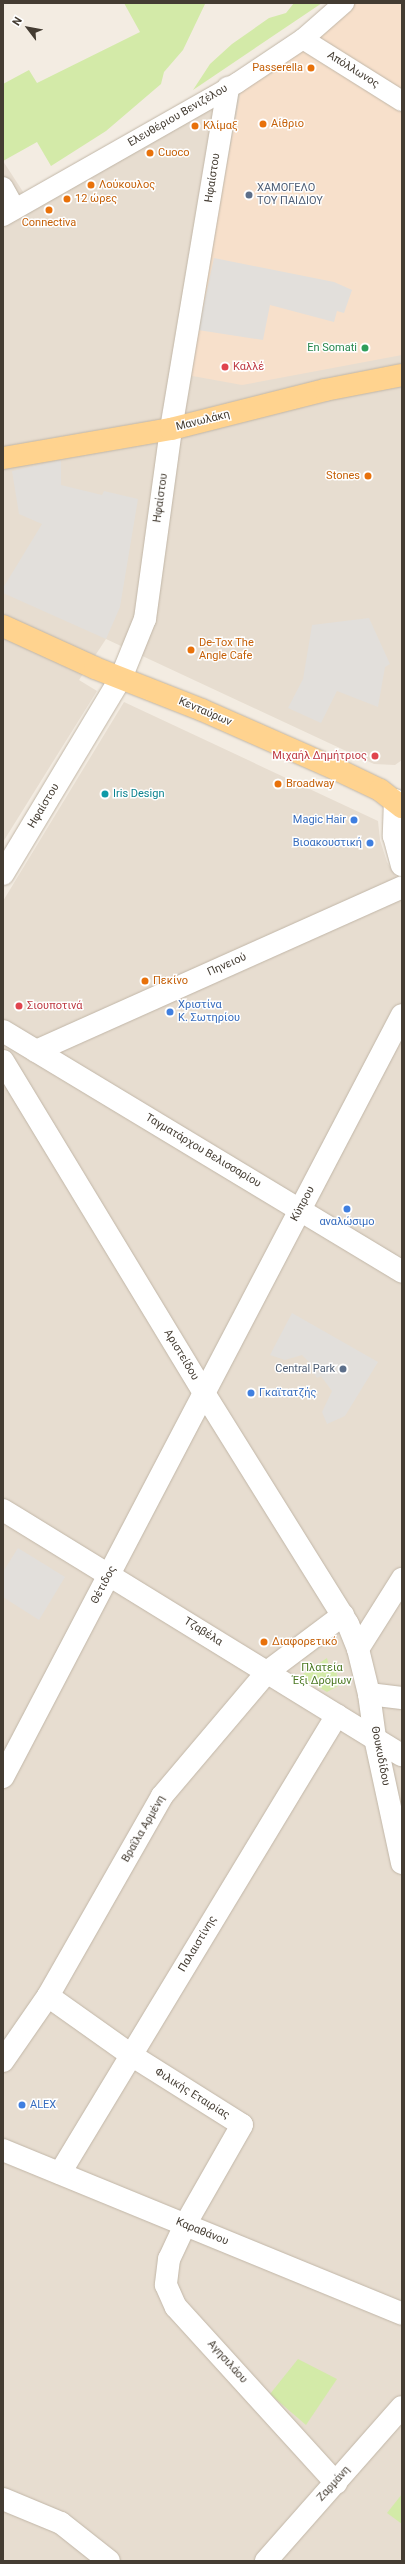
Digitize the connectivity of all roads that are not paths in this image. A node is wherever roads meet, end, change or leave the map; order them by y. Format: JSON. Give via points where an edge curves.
{"nodes":[{"id":1,"x":344,"y":3,"type":"edge"},
{"id":2,"x":303,"y":39,"type":"junction"},
{"id":3,"x":228,"y":88,"type":"junction"},
{"id":4,"x":402,"y":101,"type":"edge"},
{"id":5,"x":3,"y":187,"type":"edge"},
{"id":6,"x":9,"y":213,"type":"edge"},
{"id":7,"x":402,"y":375,"type":"edge"},
{"id":8,"x":171,"y":429,"type":"junction"},
{"id":9,"x":3,"y":458,"type":"edge"},
{"id":10,"x":3,"y":626,"type":"edge"},
{"id":11,"x":121,"y":678,"type":"junction"},
{"id":12,"x":398,"y":804,"type":"edge"},
{"id":13,"x":402,"y":865,"type":"edge"},
{"id":14,"x":3,"y":874,"type":"edge"},
{"id":15,"x":400,"y":885,"type":"edge"},
{"id":16,"x":402,"y":1014,"type":"edge"},
{"id":17,"x":3,"y":1031,"type":"edge"},
{"id":18,"x":36,"y":1051,"type":"junction"},
{"id":19,"x":3,"y":1061,"type":"edge"},
{"id":20,"x":300,"y":1209,"type":"junction"},
{"id":21,"x":402,"y":1272,"type":"edge"},
{"id":22,"x":204,"y":1393,"type":"junction"},
{"id":23,"x":3,"y":1510,"type":"edge"},
{"id":24,"x":109,"y":1575,"type":"junction"},
{"id":25,"x":402,"y":1579,"type":"edge"},
{"id":26,"x":343,"y":1615,"type":"junction"},
{"id":27,"x":358,"y":1648,"type":"junction"},
{"id":28,"x":267,"y":1672,"type":"junction"},
{"id":29,"x":369,"y":1694,"type":"junction"},
{"id":30,"x":402,"y":1698,"type":"edge"},
{"id":31,"x":337,"y":1714,"type":"junction"},
{"id":32,"x":375,"y":1738,"type":"junction"},
{"id":33,"x":402,"y":1755,"type":"edge"},
{"id":34,"x":3,"y":1777,"type":"edge"},
{"id":35,"x":402,"y":1863,"type":"edge"},
{"id":36,"x":48,"y":1996,"type":"junction"},
{"id":37,"x":131,"y":2055,"type":"junction"},
{"id":38,"x":3,"y":2061,"type":"edge"},
{"id":39,"x":3,"y":2150,"type":"edge"},
{"id":40,"x":60,"y":2173,"type":"junction"},
{"id":41,"x":185,"y":2225,"type":"junction"},
{"id":42,"x":402,"y":2314,"type":"edge"},
{"id":43,"x":402,"y":2407,"type":"edge"},
{"id":44,"x":336,"y":2483,"type":"junction"},
{"id":45,"x":3,"y":2499,"type":"edge"},
{"id":46,"x":109,"y":2561,"type":"edge"},
{"id":47,"x":266,"y":2561,"type":"edge"}],
"edges":[{"from":1,"to":2,"type":"street","name":"Ελευθέριου Βενιζέλου"},
{"from":2,"to":3,"type":"street","name":"Ελευθέριου Βενιζέλου"},
{"from":2,"to":4,"type":"street","name":"Απόλλωνος"},
{"from":3,"to":6,"type":"street","name":"Ελευθέριου Βενιζέλου"},
{"from":3,"to":8,"type":"street","name":"Ηφαίστου"},
{"from":5,"to":6,"type":"street"},
{"from":7,"to":8,"type":"main road","name":"Μανωλάκη","via":[[325,390]]},
{"from":8,"to":9,"type":"main road","name":"Μανωλάκη"},
{"from":8,"to":11,"type":"street","name":"Ηφαίστου","via":[[145,619]]},
{"from":10,"to":11,"type":"main road","name":"Κενταύρων"},
{"from":11,"to":12,"type":"main road","name":"Κενταύρων","via":[[202,710],[322,763],[380,790]]},
{"from":11,"to":14,"type":"street","name":"Ηφαίστου"},
{"from":12,"to":13,"type":"street","via":[[394,836]]},
{"from":15,"to":18,"type":"street","name":"Πηνειού"},
{"from":16,"to":20,"type":"street","name":"Κύπρου"},
{"from":17,"to":18,"type":"street","name":"Ταγματάρχου Βελισσαρίου"},
{"from":18,"to":20,"type":"street","name":"Ταγματάρχου Βελισσαρίου"},
{"from":19,"to":22,"type":"street","name":"Αριστείδου"},
{"from":20,"to":21,"type":"street","name":"Ταγματάρχου Βελισσαρίου"},
{"from":20,"to":22,"type":"street","name":"Κύπρου"},
{"from":22,"to":24,"type":"street","name":"Θέτιδος"},
{"from":22,"to":26,"type":"street","name":"Αριστείδου"},
{"from":23,"to":24,"type":"street","name":"Τζαβέλα"},
{"from":24,"to":28,"type":"street","name":"Τζαβέλα"},
{"from":24,"to":34,"type":"street","name":"Θέτιδος"},
{"from":25,"to":27,"type":"street"},
{"from":26,"to":27,"type":"street","name":"Αριστείδου"},
{"from":26,"to":28,"type":"street","name":"Βραΐλα Αρμένη"},
{"from":27,"to":29,"type":"street","name":"Θουκυδίδου"},
{"from":28,"to":31,"type":"street","name":"Τζαβέλα"},
{"from":28,"to":36,"type":"street","name":"Βραΐλα Αρμένη","via":[[162,1796]]},
{"from":29,"to":30,"type":"street"},
{"from":29,"to":32,"type":"street","name":"Θουκυδίδου"},
{"from":31,"to":32,"type":"street","name":"Τζαβέλα"},
{"from":31,"to":37,"type":"street","name":"Παλαιστίνης"},
{"from":32,"to":33,"type":"street","name":"Τζαβέλα"},
{"from":32,"to":35,"type":"street","name":"Θουκυδίδου"},
{"from":36,"to":37,"type":"street","name":"Φιλικής Εταιρίας"},
{"from":36,"to":38,"type":"street","name":"Βραΐλα Αρμένη"},
{"from":37,"to":40,"type":"street","name":"Παλαιστίνης"},
{"from":37,"to":41,"type":"street","name":"Φιλικής Εταιρίας","via":[[242,2125]]},
{"from":39,"to":40,"type":"street","name":"Καραθάνου"},
{"from":40,"to":41,"type":"street","name":"Καραθάνου"},
{"from":41,"to":42,"type":"street","name":"Καραθάνου"},
{"from":41,"to":44,"type":"street","name":"Αγησιλάου","via":[[169,2259],[166,2272],[170,2296],[176,2307]]},
{"from":43,"to":44,"type":"street","name":"Ζαρμάνη"},
{"from":44,"to":47,"type":"street","name":"Ζαρμάνη"},
{"from":45,"to":46,"type":"street","via":[[61,2524]]}]}
